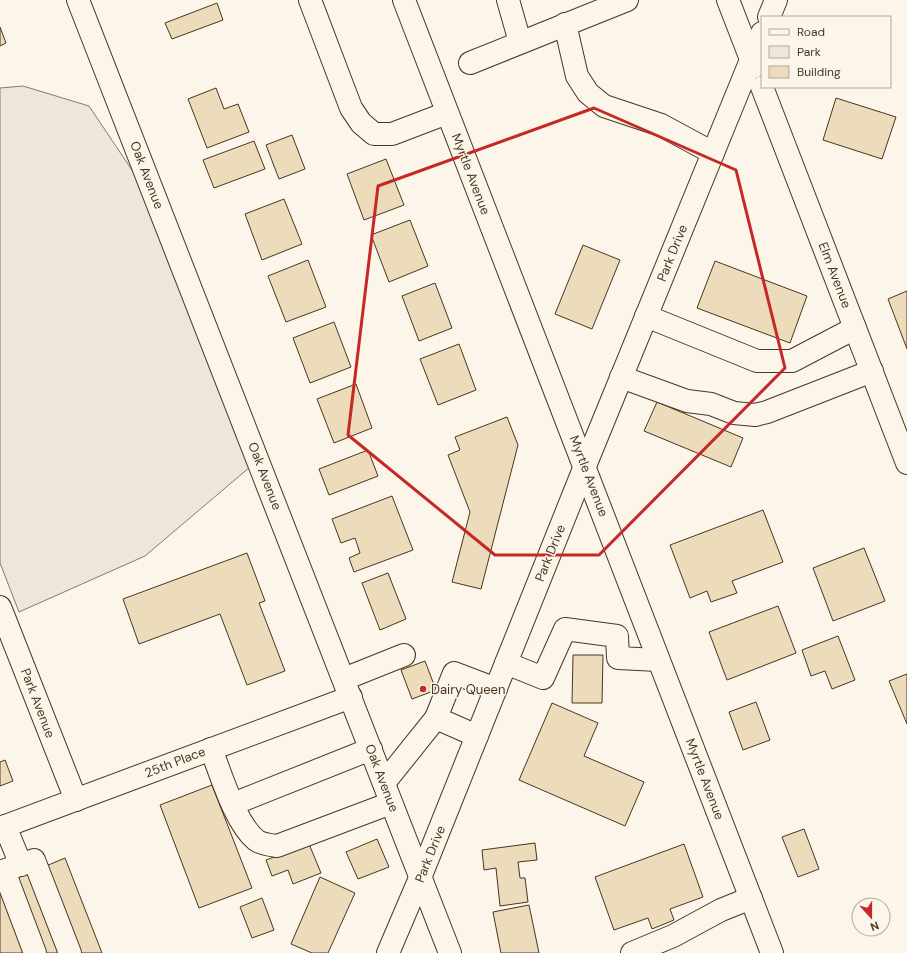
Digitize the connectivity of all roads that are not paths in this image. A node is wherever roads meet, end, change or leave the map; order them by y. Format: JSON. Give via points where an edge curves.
{"nodes":[{"id":1,"x":78,"y":0,"type":"edge"},
{"id":2,"x":310,"y":0,"type":"edge"},
{"id":3,"x":404,"y":0,"type":"edge"},
{"id":4,"x":508,"y":0,"type":"edge"},
{"id":5,"x":625,"y":0,"type":"edge"},
{"id":6,"x":728,"y":0,"type":"edge"},
{"id":7,"x":776,"y":0,"type":"edge"},
{"id":8,"x":769,"y":16,"type":"edge"},
{"id":9,"x":565,"y":24,"type":"junction"},
{"id":10,"x":761,"y":35,"type":"edge"},
{"id":11,"x":520,"y":42,"type":"junction"},
{"id":12,"x":751,"y":59,"type":"junction"},
{"id":13,"x":470,"y":63,"type":"dead end"},
{"id":14,"x":761,"y":84,"type":"edge"},
{"id":15,"x":762,"y":88,"type":"edge"},
{"id":16,"x":448,"y":113,"type":"junction"},
{"id":17,"x":713,"y":154,"type":"junction"},
{"id":18,"x":646,"y":316,"type":"junction"},
{"id":19,"x":855,"y":328,"type":"junction"},
{"id":20,"x":872,"y":371,"type":"junction"},
{"id":21,"x":621,"y":377,"type":"junction"},
{"id":22,"x":907,"y":463,"type":"edge"},
{"id":23,"x":585,"y":466,"type":"junction"},
{"id":24,"x":0,"y":607,"type":"edge"},
{"id":25,"x":404,"y":655,"type":"dead end"},
{"id":26,"x":658,"y":660,"type":"junction"},
{"id":27,"x":506,"y":663,"type":"junction"},
{"id":28,"x":347,"y":688,"type":"junction"},
{"id":29,"x":496,"y":689,"type":"junction"},
{"id":30,"x":436,"y":718,"type":"junction"},
{"id":31,"x":477,"y":736,"type":"junction"},
{"id":32,"x":211,"y":749,"type":"junction"},
{"id":33,"x":371,"y":749,"type":"junction"},
{"id":34,"x":384,"y":783,"type":"junction"},
{"id":35,"x":76,"y":800,"type":"junction"},
{"id":36,"x":391,"y":803,"type":"junction"},
{"id":37,"x":233,"y":804,"type":"junction"},
{"id":38,"x":3,"y":827,"type":"edge"},
{"id":39,"x":8,"y":869,"type":"edge"},
{"id":40,"x":420,"y":878,"type":"junction"},
{"id":41,"x":752,"y":898,"type":"junction"},
{"id":42,"x":35,"y":953,"type":"edge"},
{"id":43,"x":70,"y":953,"type":"edge"},
{"id":44,"x":388,"y":953,"type":"edge"},
{"id":45,"x":450,"y":953,"type":"edge"},
{"id":46,"x":632,"y":953,"type":"edge"},
{"id":47,"x":772,"y":953,"type":"edge"}],
"edges":[{"from":1,"to":28,"type":"street","name":"Oak Avenue"},
{"from":2,"to":16,"type":"street","via":[[351,108],[361,123],[374,134],[392,134]]},
{"from":3,"to":16,"type":"street","name":"Myrtle Avenue"},
{"from":4,"to":11,"type":"street"},
{"from":5,"to":9,"type":"street"},
{"from":6,"to":12,"type":"street","name":"Elm Avenue"},
{"from":7,"to":8,"type":"street"},
{"from":9,"to":11,"type":"street"},
{"from":9,"to":17,"type":"street","via":[[577,76],[588,93],[604,106],[661,125]]},
{"from":10,"to":12,"type":"street","name":"Park Drive"},
{"from":11,"to":13,"type":"street"},
{"from":12,"to":14,"type":"street","name":"Elm Avenue"},
{"from":12,"to":17,"type":"street","name":"Park Drive"},
{"from":15,"to":19,"type":"street","name":"Elm Avenue"},
{"from":16,"to":23,"type":"street","name":"Myrtle Avenue"},
{"from":17,"to":18,"type":"street","name":"Park Drive"},
{"from":18,"to":19,"type":"street","via":[[757,361],[792,361]]},
{"from":18,"to":21,"type":"street","name":"Park Drive"},
{"from":19,"to":20,"type":"street","name":"Elm Avenue"},
{"from":20,"to":21,"type":"street","via":[[755,415],[687,400]]},
{"from":20,"to":22,"type":"street","name":"Elm Avenue"},
{"from":21,"to":23,"type":"street","name":"Park Drive"},
{"from":23,"to":26,"type":"street","name":"Myrtle Avenue"},
{"from":23,"to":27,"type":"street","name":"Park Drive"},
{"from":24,"to":35,"type":"street","name":"Park Avenue"},
{"from":25,"to":28,"type":"street","name":"25th Place"},
{"from":26,"to":27,"type":"street","via":[[618,658],[617,636],[565,629],[543,678]]},
{"from":26,"to":41,"type":"street","name":"Myrtle Avenue"},
{"from":27,"to":29,"type":"street","name":"Park Drive"},
{"from":28,"to":32,"type":"street","name":"25th Place"},
{"from":28,"to":33,"type":"street","name":"Oak Avenue"},
{"from":29,"to":30,"type":"street","via":[[454,673]]},
{"from":29,"to":31,"type":"street","name":"Park Drive"},
{"from":30,"to":31,"type":"street"},
{"from":30,"to":34,"type":"street"},
{"from":31,"to":40,"type":"street","name":"Park Drive"},
{"from":32,"to":35,"type":"street","name":"25th Place"},
{"from":32,"to":37,"type":"street"},
{"from":33,"to":34,"type":"street","name":"Oak Avenue"},
{"from":33,"to":37,"type":"street"},
{"from":34,"to":36,"type":"street","name":"Oak Avenue"},
{"from":35,"to":38,"type":"street","name":"25th Place"},
{"from":36,"to":37,"type":"street","via":[[277,846],[257,841],[248,831]]},
{"from":36,"to":40,"type":"street","name":"Oak Avenue"},
{"from":38,"to":39,"type":"street"},
{"from":39,"to":42,"type":"street"},
{"from":39,"to":43,"type":"street","via":[[34,860]]},
{"from":40,"to":44,"type":"street","name":"Park Drive"},
{"from":40,"to":45,"type":"street","name":"Oak Avenue"},
{"from":41,"to":46,"type":"street","via":[[720,910],[673,936]]},
{"from":41,"to":47,"type":"street","name":"Myrtle Avenue"}]}
